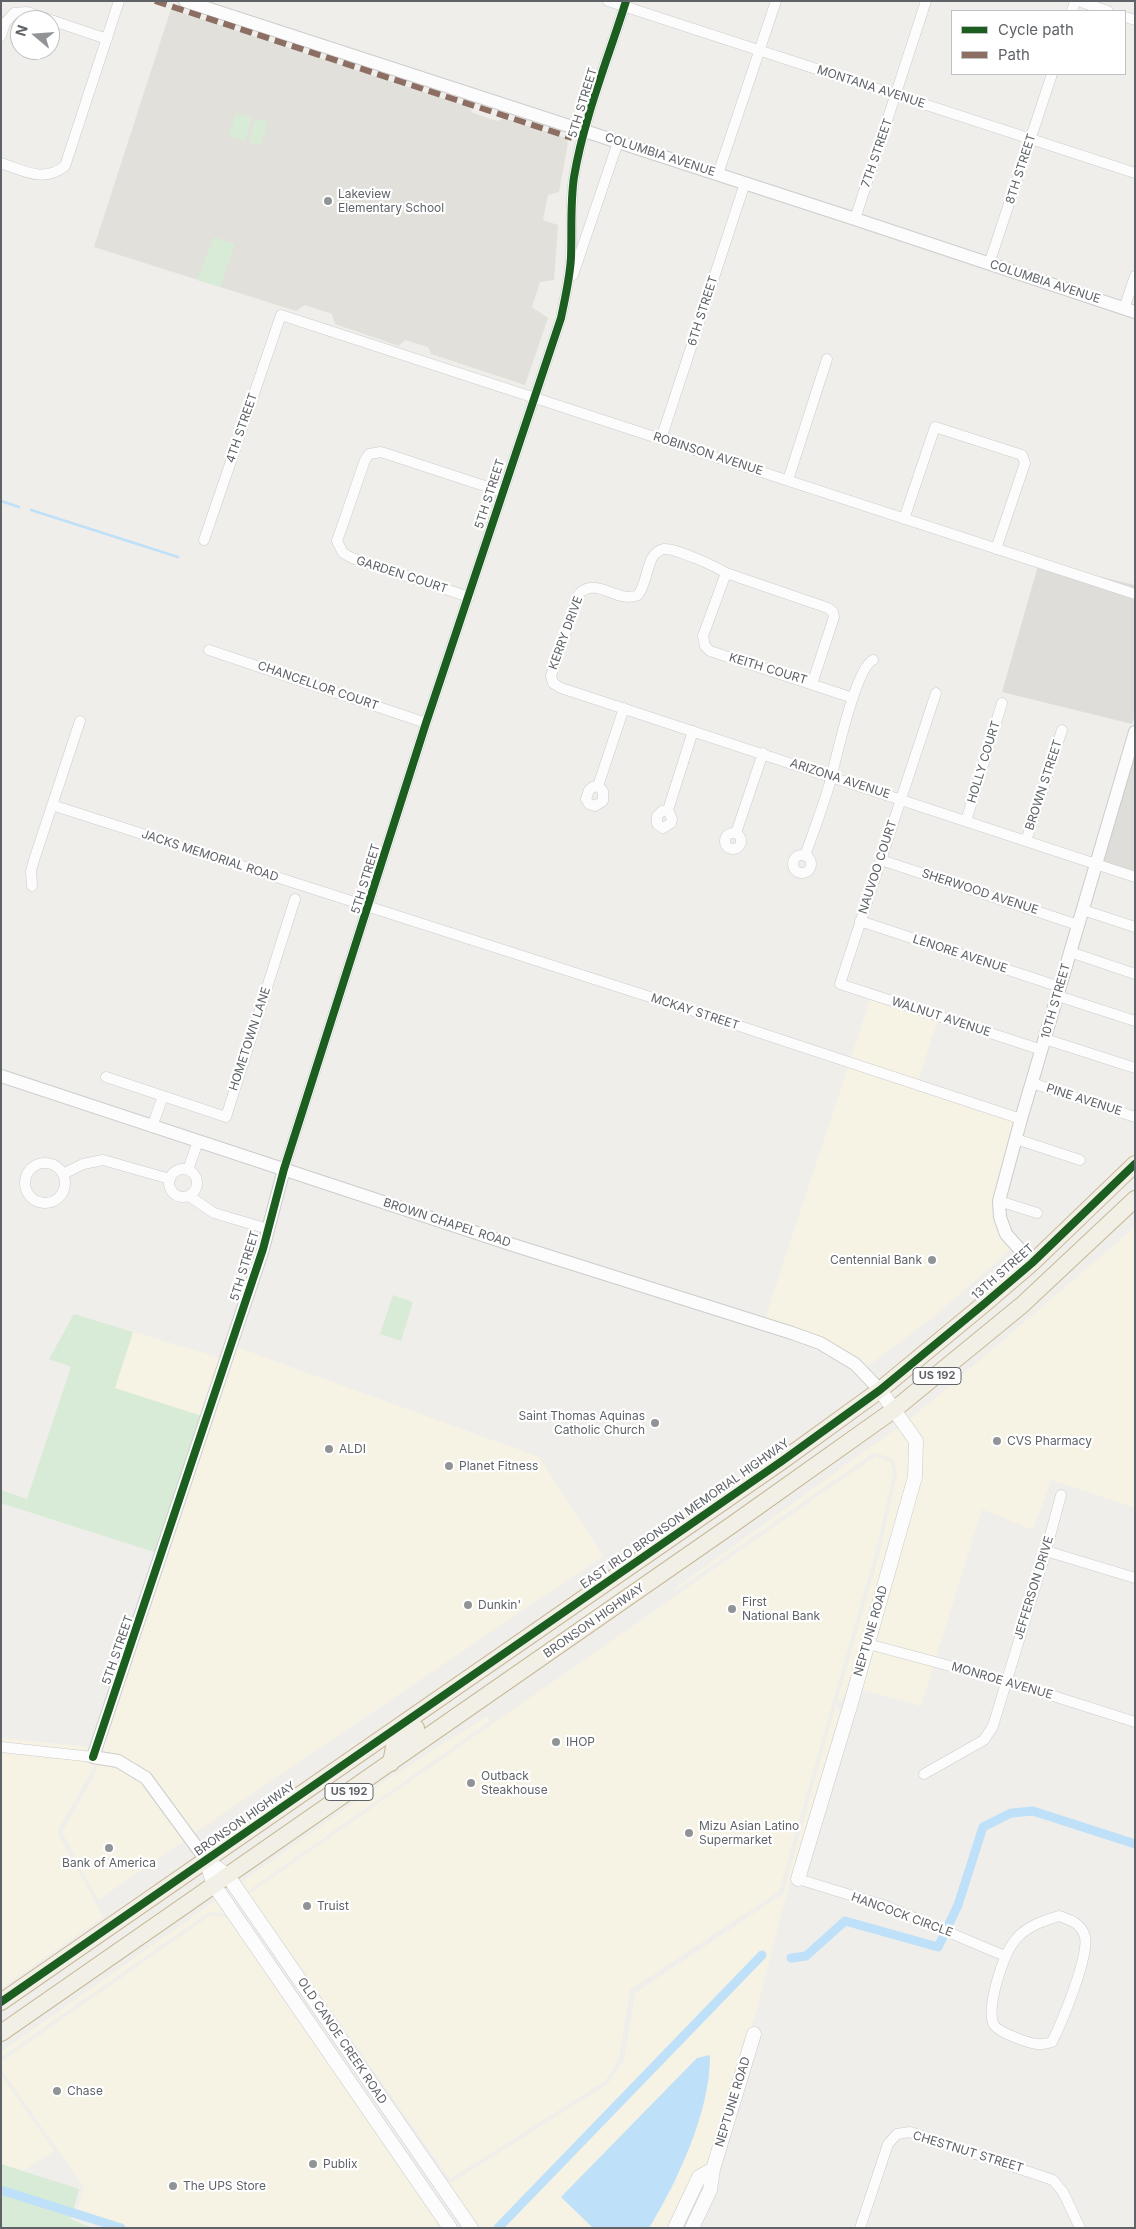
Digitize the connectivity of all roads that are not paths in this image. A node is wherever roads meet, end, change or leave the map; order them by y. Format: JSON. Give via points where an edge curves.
{"nodes":[{"id":1,"x":119,"y":1,"type":"edge"},
{"id":2,"x":185,"y":1,"type":"edge"},
{"id":3,"x":608,"y":1,"type":"edge"},
{"id":4,"x":776,"y":1,"type":"edge"},
{"id":5,"x":926,"y":1,"type":"edge"},
{"id":6,"x":1076,"y":1,"type":"edge"},
{"id":7,"x":626,"y":4,"type":"edge"},
{"id":8,"x":1105,"y":10,"type":"edge"},
{"id":9,"x":1,"y":36,"type":"edge"},
{"id":10,"x":107,"y":39,"type":"junction"},
{"id":11,"x":760,"y":50,"type":"junction"},
{"id":12,"x":1052,"y":75,"type":"edge"},
{"id":13,"x":896,"y":95,"type":"junction"},
{"id":14,"x":585,"y":131,"type":"junction"},
{"id":15,"x":1030,"y":139,"type":"junction"},
{"id":16,"x":618,"y":142,"type":"junction"},
{"id":17,"x":1,"y":163,"type":"edge"},
{"id":18,"x":1135,"y":173,"type":"edge"},
{"id":19,"x":718,"y":174,"type":"junction"},
{"id":20,"x":745,"y":183,"type":"junction"},
{"id":21,"x":855,"y":219,"type":"junction"},
{"id":22,"x":989,"y":264,"type":"junction"},
{"id":23,"x":1135,"y":276,"type":"edge"},
{"id":24,"x":567,"y":290,"type":"junction"},
{"id":25,"x":1129,"y":310,"type":"edge"},
{"id":26,"x":281,"y":316,"type":"joint"},
{"id":27,"x":827,"y":359,"type":"dead end"},
{"id":28,"x":533,"y":397,"type":"junction"},
{"id":29,"x":661,"y":439,"type":"junction"},
{"id":30,"x":788,"y":480,"type":"junction"},
{"id":31,"x":503,"y":492,"type":"junction"},
{"id":32,"x":904,"y":519,"type":"junction"},
{"id":33,"x":204,"y":540,"type":"dead end"},
{"id":34,"x":996,"y":549,"type":"junction"},
{"id":35,"x":726,"y":572,"type":"junction"},
{"id":36,"x":1135,"y":594,"type":"edge"},
{"id":37,"x":468,"y":597,"type":"junction"},
{"id":38,"x":209,"y":650,"type":"dead end"},
{"id":39,"x":873,"y":660,"type":"dead end"},
{"id":40,"x":551,"y":676,"type":"joint"},
{"id":41,"x":812,"y":684,"type":"junction"},
{"id":42,"x":936,"y":694,"type":"dead end"},
{"id":43,"x":853,"y":698,"type":"junction"},
{"id":44,"x":1002,"y":703,"type":"dead end"},
{"id":45,"x":624,"y":708,"type":"junction"},
{"id":46,"x":80,"y":721,"type":"dead end"},
{"id":47,"x":426,"y":723,"type":"junction"},
{"id":48,"x":1062,"y":730,"type":"dead end"},
{"id":49,"x":693,"y":731,"type":"junction"},
{"id":50,"x":1135,"y":732,"type":"edge"},
{"id":51,"x":763,"y":753,"type":"junction"},
{"id":52,"x":831,"y":776,"type":"junction"},
{"id":53,"x":598,"y":786,"type":"dead end"},
{"id":54,"x":900,"y":799,"type":"junction"},
{"id":55,"x":52,"y":805,"type":"junction"},
{"id":56,"x":668,"y":810,"type":"dead end"},
{"id":57,"x":966,"y":821,"type":"junction"},
{"id":58,"x":736,"y":833,"type":"dead end"},
{"id":59,"x":1026,"y":841,"type":"junction"},
{"id":60,"x":805,"y":856,"type":"dead end"},
{"id":61,"x":881,"y":860,"type":"junction"},
{"id":62,"x":1096,"y":865,"type":"junction"},
{"id":63,"x":1135,"y":876,"type":"edge"},
{"id":64,"x":32,"y":886,"type":"dead end"},
{"id":65,"x":295,"y":899,"type":"dead end"},
{"id":66,"x":369,"y":906,"type":"junction"},
{"id":67,"x":1083,"y":910,"type":"junction"},
{"id":68,"x":860,"y":921,"type":"junction"},
{"id":69,"x":1078,"y":924,"type":"junction"},
{"id":70,"x":1135,"y":927,"type":"edge"},
{"id":71,"x":1070,"y":952,"type":"junction"},
{"id":72,"x":1135,"y":974,"type":"edge"},
{"id":73,"x":840,"y":984,"type":"joint"},
{"id":74,"x":1059,"y":991,"type":"junction"},
{"id":75,"x":1135,"y":1021,"type":"edge"},
{"id":76,"x":1043,"y":1044,"type":"junction"},
{"id":77,"x":1135,"y":1068,"type":"edge"},
{"id":78,"x":1,"y":1076,"type":"edge"},
{"id":79,"x":106,"y":1077,"type":"dead end"},
{"id":80,"x":1032,"y":1083,"type":"junction"},
{"id":81,"x":162,"y":1096,"type":"junction"},
{"id":82,"x":1135,"y":1117,"type":"edge"},
{"id":83,"x":1021,"y":1120,"type":"junction"},
{"id":84,"x":152,"y":1127,"type":"junction"},
{"id":85,"x":1016,"y":1139,"type":"junction"},
{"id":86,"x":198,"y":1141,"type":"junction"},
{"id":87,"x":1080,"y":1160,"type":"dead end"},
{"id":88,"x":1135,"y":1164,"type":"edge"},
{"id":89,"x":284,"y":1169,"type":"junction"},
{"id":90,"x":188,"y":1170,"type":"junction"},
{"id":91,"x":63,"y":1174,"type":"junction"},
{"id":92,"x":170,"y":1179,"type":"junction"},
{"id":93,"x":189,"y":1196,"type":"junction"},
{"id":94,"x":1135,"y":1199,"type":"edge"},
{"id":95,"x":999,"y":1201,"type":"junction"},
{"id":96,"x":1037,"y":1213,"type":"dead end"},
{"id":97,"x":268,"y":1230,"type":"junction"},
{"id":98,"x":1032,"y":1263,"type":"junction"},
{"id":99,"x":880,"y":1390,"type":"junction"},
{"id":100,"x":895,"y":1409,"type":"junction"},
{"id":101,"x":1061,"y":1495,"type":"dead end"},
{"id":102,"x":1046,"y":1552,"type":"junction"},
{"id":103,"x":618,"y":1574,"type":"junction"},
{"id":104,"x":1135,"y":1578,"type":"edge"},
{"id":105,"x":547,"y":1624,"type":"junction"},
{"id":106,"x":868,"y":1644,"type":"junction"},
{"id":107,"x":559,"y":1645,"type":"junction"},
{"id":108,"x":502,"y":1655,"type":"joint"},
{"id":109,"x":522,"y":1671,"type":"junction"},
{"id":110,"x":1006,"y":1681,"type":"junction"},
{"id":111,"x":441,"y":1697,"type":"junction"},
{"id":112,"x":1135,"y":1722,"type":"edge"},
{"id":113,"x":1,"y":1747,"type":"edge"},
{"id":114,"x":93,"y":1757,"type":"junction"},
{"id":115,"x":391,"y":1763,"type":"junction"},
{"id":116,"x":924,"y":1774,"type":"dead end"},
{"id":117,"x":206,"y":1860,"type":"junction"},
{"id":118,"x":798,"y":1879,"type":"joint"},
{"id":119,"x":221,"y":1880,"type":"junction"},
{"id":120,"x":1005,"y":1956,"type":"junction"},
{"id":121,"x":1,"y":2002,"type":"edge"},
{"id":122,"x":1,"y":2033,"type":"edge"},
{"id":123,"x":754,"y":2034,"type":"dead end"},
{"id":124,"x":349,"y":2081,"type":"junction"},
{"id":125,"x":378,"y":2094,"type":"junction"},
{"id":126,"x":360,"y":2098,"type":"junction"},
{"id":127,"x":394,"y":2117,"type":"junction"},
{"id":128,"x":713,"y":2169,"type":"junction"},
{"id":129,"x":446,"y":2221,"type":"edge"},
{"id":130,"x":460,"y":2228,"type":"edge"},
{"id":131,"x":472,"y":2228,"type":"edge"},
{"id":132,"x":674,"y":2228,"type":"edge"},
{"id":133,"x":692,"y":2228,"type":"edge"},
{"id":134,"x":860,"y":2228,"type":"edge"},
{"id":135,"x":1080,"y":2228,"type":"edge"}],
"edges":[{"from":1,"to":10,"type":"street"},
{"from":2,"to":14,"type":"street","name":"COLUMBIA AVENUE"},
{"from":3,"to":7,"type":"street","name":"MONTANA AVENUE"},
{"from":4,"to":11,"type":"street"},
{"from":5,"to":13,"type":"street","name":"7TH STREET"},
{"from":6,"to":8,"type":"street"},
{"from":7,"to":11,"type":"street","name":"MONTANA AVENUE"},
{"from":7,"to":14,"type":"street","name":"5TH STREET"},
{"from":9,"to":10,"type":"street","via":[[5,23],[14,13],[27,12]]},
{"from":10,"to":17,"type":"street","via":[[66,166],[54,174],[39,175]]},
{"from":11,"to":13,"type":"street","name":"MONTANA AVENUE"},
{"from":11,"to":19,"type":"street"},
{"from":12,"to":15,"type":"street","name":"8TH STREET"},
{"from":13,"to":15,"type":"street","name":"MONTANA AVENUE"},
{"from":13,"to":21,"type":"street","name":"7TH STREET"},
{"from":14,"to":16,"type":"street","name":"COLUMBIA AVENUE"},
{"from":14,"to":24,"type":"street","name":"5TH STREET","via":[[573,186]]},
{"from":15,"to":18,"type":"street","name":"MONTANA AVENUE"},
{"from":15,"to":22,"type":"street","name":"8TH STREET"},
{"from":16,"to":19,"type":"street","name":"COLUMBIA AVENUE"},
{"from":16,"to":24,"type":"street"},
{"from":19,"to":20,"type":"street","name":"COLUMBIA AVENUE"},
{"from":20,"to":21,"type":"street","name":"COLUMBIA AVENUE"},
{"from":20,"to":29,"type":"street","name":"6TH STREET"},
{"from":21,"to":22,"type":"street","name":"COLUMBIA AVENUE"},
{"from":22,"to":25,"type":"street","name":"COLUMBIA AVENUE"},
{"from":23,"to":25,"type":"street"},
{"from":24,"to":28,"type":"street","name":"5TH STREET","via":[[561,318]]},
{"from":26,"to":28,"type":"street","name":"ROBINSON AVENUE"},
{"from":26,"to":33,"type":"street","name":"4TH STREET"},
{"from":27,"to":30,"type":"street"},
{"from":28,"to":29,"type":"street","name":"ROBINSON AVENUE"},
{"from":28,"to":31,"type":"street","name":"5TH STREET"},
{"from":29,"to":30,"type":"street","name":"ROBINSON AVENUE"},
{"from":30,"to":32,"type":"street","name":"ROBINSON AVENUE"},
{"from":31,"to":37,"type":"street","name":"5TH STREET"},
{"from":31,"to":37,"type":"street","name":"GARDEN COURT","via":[[381,452],[369,454],[337,541],[342,553],[352,558]]},
{"from":32,"to":34,"type":"street","name":"ROBINSON AVENUE"},
{"from":32,"to":34,"type":"street","via":[[935,427],[1022,455],[1025,463]]},
{"from":34,"to":36,"type":"street","name":"ROBINSON AVENUE"},
{"from":35,"to":40,"type":"street","name":"KERRY DRIVE","via":[[666,549],[658,551],[652,558],[638,595],[629,598],[594,587],[583,590],[576,600]]},
{"from":35,"to":41,"type":"street","name":"KEITH COURT","via":[[833,612]]},
{"from":35,"to":41,"type":"street","name":"KEITH COURT","via":[[703,636],[705,646],[710,651]]},
{"from":37,"to":47,"type":"street","name":"5TH STREET"},
{"from":38,"to":47,"type":"street","name":"CHANCELLOR COURT"},
{"from":39,"to":43,"type":"street","via":[[865,666]]},
{"from":40,"to":45,"type":"street","name":"ARIZONA AVENUE","via":[[561,688]]},
{"from":41,"to":43,"type":"street"},
{"from":42,"to":54,"type":"street","name":"NAUVOO COURT"},
{"from":43,"to":52,"type":"street"},
{"from":44,"to":57,"type":"street","name":"HOLLY COURT"},
{"from":45,"to":49,"type":"street","name":"ARIZONA AVENUE"},
{"from":45,"to":53,"type":"street"},
{"from":46,"to":55,"type":"street"},
{"from":47,"to":66,"type":"street","name":"5TH STREET"},
{"from":48,"to":59,"type":"street","name":"BROWN STREET"},
{"from":49,"to":51,"type":"street","name":"ARIZONA AVENUE"},
{"from":49,"to":56,"type":"street"},
{"from":50,"to":62,"type":"street","name":"10TH STREET"},
{"from":51,"to":52,"type":"street","name":"ARIZONA AVENUE"},
{"from":51,"to":58,"type":"street"},
{"from":52,"to":54,"type":"street","name":"ARIZONA AVENUE"},
{"from":52,"to":60,"type":"street"},
{"from":54,"to":57,"type":"street","name":"ARIZONA AVENUE"},
{"from":54,"to":61,"type":"street","name":"NAUVOO COURT"},
{"from":55,"to":64,"type":"street","via":[[31,870]]},
{"from":55,"to":66,"type":"street","name":"JACKS MEMORIAL ROAD"},
{"from":57,"to":59,"type":"street","name":"ARIZONA AVENUE"},
{"from":59,"to":62,"type":"street","name":"ARIZONA AVENUE"},
{"from":61,"to":68,"type":"street","name":"NAUVOO COURT"},
{"from":61,"to":69,"type":"street","name":"SHERWOOD AVENUE"},
{"from":62,"to":63,"type":"street","name":"ARIZONA AVENUE"},
{"from":62,"to":67,"type":"street","name":"10TH STREET"},
{"from":65,"to":81,"type":"street","name":"HOMETOWN LANE","via":[[226,1117]]},
{"from":66,"to":83,"type":"street","name":"MCKAY STREET"},
{"from":66,"to":89,"type":"street","name":"5TH STREET"},
{"from":67,"to":69,"type":"street","name":"10TH STREET"},
{"from":67,"to":70,"type":"street"},
{"from":68,"to":73,"type":"street","name":"NAUVOO COURT"},
{"from":68,"to":74,"type":"street","name":"LENORE AVENUE"},
{"from":69,"to":71,"type":"street","name":"10TH STREET"},
{"from":71,"to":72,"type":"street"},
{"from":71,"to":74,"type":"street","name":"10TH STREET"},
{"from":73,"to":76,"type":"street","name":"WALNUT AVENUE"},
{"from":74,"to":75,"type":"street","name":"LENORE AVENUE"},
{"from":74,"to":76,"type":"street","name":"10TH STREET"},
{"from":76,"to":77,"type":"street","name":"WALNUT AVENUE"},
{"from":76,"to":80,"type":"street","name":"10TH STREET"},
{"from":78,"to":84,"type":"street","name":"BROWN CHAPEL ROAD"},
{"from":79,"to":81,"type":"street","name":"HOMETOWN LANE"},
{"from":80,"to":82,"type":"street","name":"PINE AVENUE"},
{"from":80,"to":83,"type":"street","name":"10TH STREET"},
{"from":81,"to":84,"type":"street"},
{"from":83,"to":85,"type":"street","name":"10TH STREET"},
{"from":84,"to":86,"type":"street","name":"BROWN CHAPEL ROAD"},
{"from":85,"to":87,"type":"street"},
{"from":85,"to":95,"type":"street","name":"10TH STREET"},
{"from":86,"to":89,"type":"street","name":"BROWN CHAPEL ROAD"},
{"from":86,"to":90,"type":"street"},
{"from":88,"to":98,"type":"highway","name":"13TH STREET","number":"US 192"},
{"from":89,"to":97,"type":"street","name":"5TH STREET"},
{"from":89,"to":99,"type":"street","name":"BROWN CHAPEL ROAD","via":[[820,1343],[855,1364]]},
{"from":90,"to":92,"type":"street","via":[[177,1171]]},
{"from":90,"to":93,"type":"street","via":[[197,1184]]},
{"from":91,"to":91,"type":"street","via":[[48,1163],[36,1165],[27,1174],[26,1192],[36,1202],[57,1200],[65,1188]]},
{"from":91,"to":92,"type":"street","via":[[83,1164],[104,1160]]},
{"from":92,"to":93,"type":"street","via":[[172,1193],[180,1197]]},
{"from":93,"to":97,"type":"street","via":[[214,1213]]},
{"from":94,"to":100,"type":"highway","number":"US 192","via":[[1022,1305]]},
{"from":95,"to":96,"type":"street"},
{"from":95,"to":98,"type":"street","name":"10TH STREET","via":[[1006,1234]]},
{"from":97,"to":114,"type":"street","name":"5TH STREET"},
{"from":98,"to":99,"type":"highway","name":"13TH STREET","number":"US 192"},
{"from":99,"to":100,"type":"main road","name":"NEPTUNE ROAD"},
{"from":99,"to":103,"type":"highway","name":"EAST IRLO BRONSON MEMORIAL HIGHWAY","number":"US 192"},
{"from":100,"to":106,"type":"main road","name":"NEPTUNE ROAD","via":[[916,1441],[915,1478]]},
{"from":100,"to":107,"type":"highway","name":"BRONSON HIGHWAY","number":"US 192"},
{"from":101,"to":102,"type":"street","name":"JEFFERSON DRIVE"},
{"from":102,"to":104,"type":"street"},
{"from":102,"to":110,"type":"street","name":"JEFFERSON DRIVE"},
{"from":103,"to":105,"type":"highway","name":"EAST IRLO BRONSON MEMORIAL HIGHWAY","number":"US 192"},
{"from":103,"to":107,"type":"highway","via":[[609,1589],[565,1621]]},
{"from":105,"to":108,"type":"highway","name":"EAST IRLO BRONSON MEMORIAL HIGHWAY","number":"US 192"},
{"from":105,"to":109,"type":"highway","via":[[543,1645]]},
{"from":106,"to":110,"type":"street","name":"MONROE AVENUE"},
{"from":106,"to":118,"type":"main road","name":"NEPTUNE ROAD"},
{"from":107,"to":109,"type":"highway","name":"BRONSON HIGHWAY","number":"US 192"},
{"from":108,"to":111,"type":"highway","name":"BRONSON HIGHWAY","number":"US 192"},
{"from":109,"to":115,"type":"highway","name":"BRONSON HIGHWAY","number":"US 192"},
{"from":110,"to":112,"type":"street","name":"MONROE AVENUE"},
{"from":110,"to":116,"type":"street","name":"JEFFERSON DRIVE","via":[[993,1726],[984,1740]]},
{"from":111,"to":115,"type":"highway","via":[[421,1724],[399,1740]]},
{"from":111,"to":117,"type":"highway","name":"BRONSON HIGHWAY","number":"US 192"},
{"from":113,"to":114,"type":"street","name":"OLD CANOE CREEK ROAD"},
{"from":114,"to":117,"type":"street","name":"OLD CANOE CREEK ROAD","via":[[118,1761],[146,1778]]},
{"from":115,"to":119,"type":"highway","name":"BRONSON HIGHWAY","number":"US 192"},
{"from":117,"to":119,"type":"main road","name":"OLD CANOE CREEK ROAD"},
{"from":117,"to":121,"type":"highway","name":"BRONSON HIGHWAY","number":"US 192"},
{"from":118,"to":120,"type":"street","name":"HANCOCK CIRCLE","via":[[886,1906]]},
{"from":119,"to":122,"type":"highway","name":"BRONSON HIGHWAY","number":"US 192"},
{"from":119,"to":124,"type":"main road","name":"OLD CANOE CREEK ROAD"},
{"from":119,"to":125,"type":"main road","name":"OLD CANOE CREEK ROAD"},
{"from":120,"to":120,"type":"street","via":[[991,2008],[993,2025],[1000,2032],[1038,2045],[1052,2042],[1086,1951],[1085,1936],[1075,1922],[1059,1916],[1037,1923],[1016,1938]]},
{"from":123,"to":128,"type":"main road","name":"NEPTUNE ROAD"},
{"from":124,"to":125,"type":"main road"},
{"from":124,"to":126,"type":"main road","name":"OLD CANOE CREEK ROAD"},
{"from":125,"to":127,"type":"main road","name":"OLD CANOE CREEK ROAD"},
{"from":126,"to":127,"type":"main road","via":[[373,2102]]},
{"from":126,"to":129,"type":"main road","name":"OLD CANOE CREEK ROAD"},
{"from":127,"to":131,"type":"main road","name":"OLD CANOE CREEK ROAD"},
{"from":128,"to":132,"type":"main road","via":[[699,2177]]},
{"from":128,"to":133,"type":"main road","name":"NEPTUNE ROAD","via":[[710,2190]]},
{"from":129,"to":130,"type":"main road","via":[[450,2217]]},
{"from":134,"to":135,"type":"street","name":"CHESTNUT STREET","via":[[888,2144],[897,2134],[910,2132],[1053,2180],[1063,2192]]}]}
